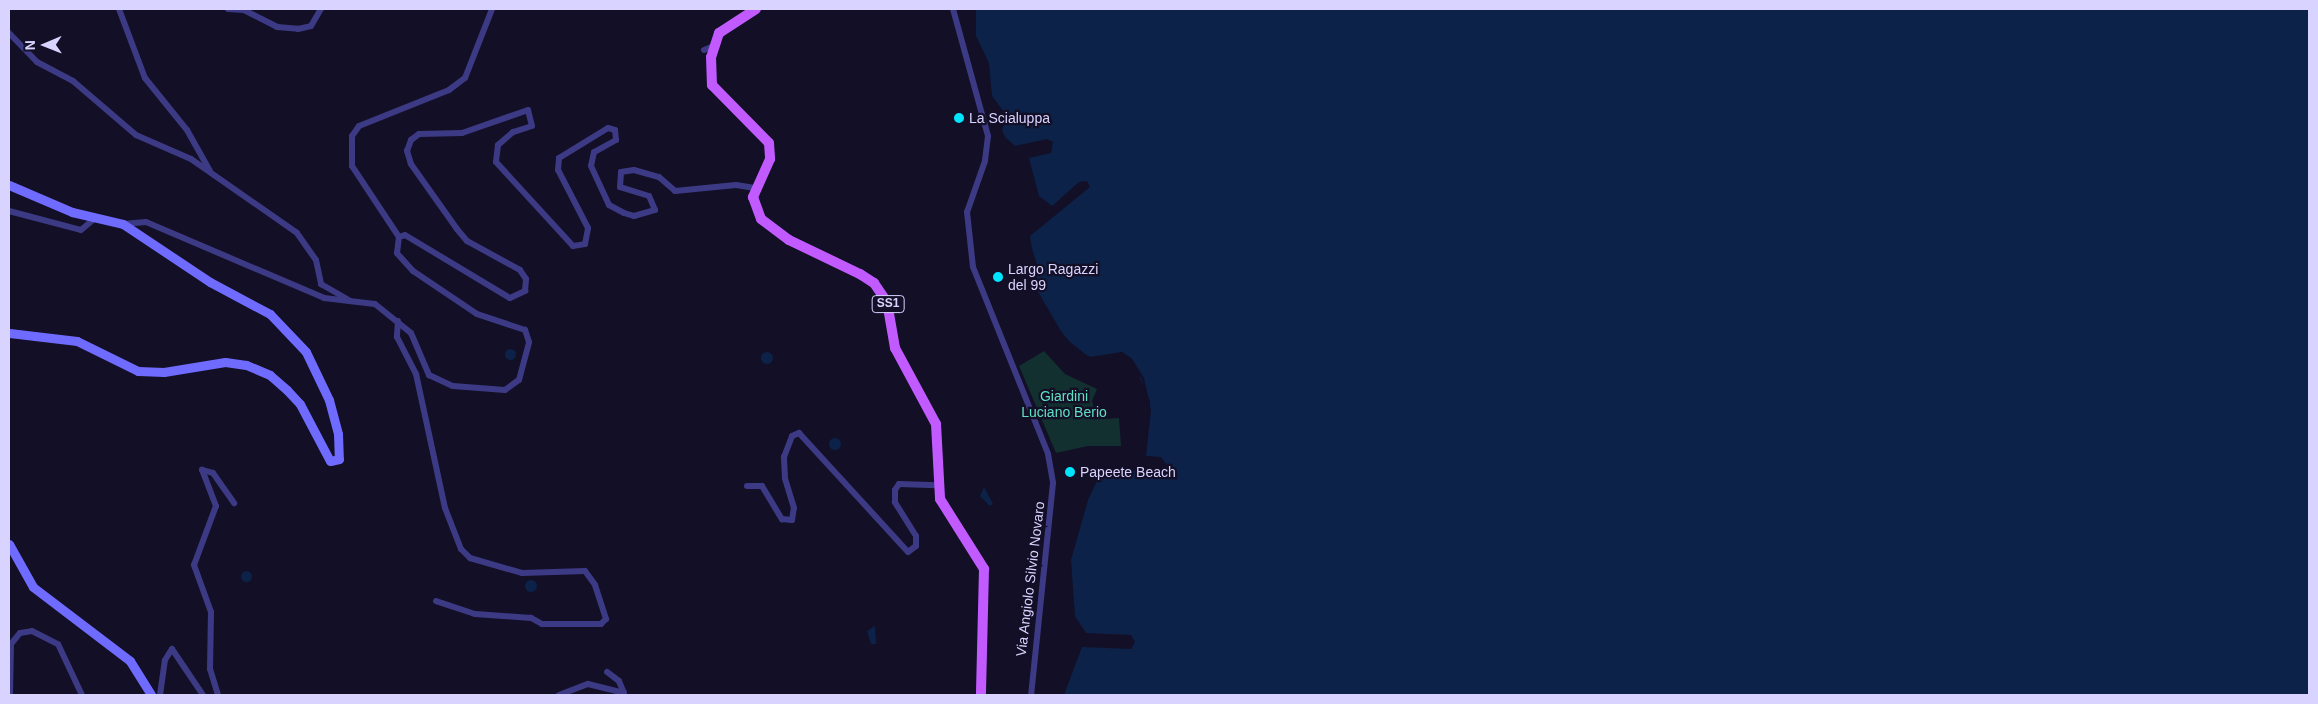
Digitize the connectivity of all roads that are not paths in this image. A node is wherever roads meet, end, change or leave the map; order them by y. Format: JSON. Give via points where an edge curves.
{"nodes":[{"id":1,"x":119,"y":9,"type":"edge"},
{"id":2,"x":228,"y":9,"type":"edge"},
{"id":3,"x":321,"y":9,"type":"edge"},
{"id":4,"x":492,"y":9,"type":"edge"},
{"id":5,"x":756,"y":9,"type":"edge"},
{"id":6,"x":953,"y":9,"type":"edge"},
{"id":7,"x":9,"y":34,"type":"edge"},
{"id":8,"x":714,"y":46,"type":"junction"},
{"id":9,"x":704,"y":50,"type":"dead end"},
{"id":10,"x":211,"y":173,"type":"junction"},
{"id":11,"x":9,"y":185,"type":"edge"},
{"id":12,"x":755,"y":188,"type":"junction"},
{"id":13,"x":9,"y":211,"type":"edge"},
{"id":14,"x":94,"y":219,"type":"junction"},
{"id":15,"x":123,"y":224,"type":"junction"},
{"id":16,"x":398,"y":237,"type":"junction"},
{"id":17,"x":351,"y":301,"type":"junction"},
{"id":18,"x":398,"y":321,"type":"junction"},
{"id":19,"x":9,"y":333,"type":"edge"},
{"id":20,"x":936,"y":485,"type":"junction"},
{"id":21,"x":747,"y":486,"type":"dead end"},
{"id":22,"x":234,"y":503,"type":"dead end"},
{"id":23,"x":9,"y":544,"type":"edge"},
{"id":24,"x":436,"y":601,"type":"dead end"},
{"id":25,"x":607,"y":672,"type":"dead end"},
{"id":26,"x":10,"y":695,"type":"edge"},
{"id":27,"x":82,"y":695,"type":"edge"},
{"id":28,"x":151,"y":695,"type":"edge"},
{"id":29,"x":160,"y":695,"type":"edge"},
{"id":30,"x":203,"y":695,"type":"edge"},
{"id":31,"x":218,"y":695,"type":"edge"},
{"id":32,"x":559,"y":695,"type":"edge"},
{"id":33,"x":981,"y":695,"type":"edge"},
{"id":34,"x":1031,"y":695,"type":"edge"}],
"edges":[{"from":1,"to":10,"type":"street","via":[[145,78],[187,130]]},
{"from":2,"to":3,"type":"street","via":[[244,10],[277,27],[298,29],[311,26]]},
{"from":4,"to":16,"type":"street","via":[[465,78],[449,90],[360,126],[352,136],[352,166]]},
{"from":5,"to":8,"type":"main road","via":[[728,25]]},
{"from":6,"to":34,"type":"street","name":"Via Angiolo Silvio Novaro","via":[[988,136],[985,161],[967,212],[973,267],[1048,454],[1053,483]]},
{"from":7,"to":10,"type":"street","via":[[37,62],[73,81],[136,135]]},
{"from":8,"to":9,"type":"street"},
{"from":8,"to":12,"type":"main road","via":[[712,85],[769,143],[770,159]]},
{"from":10,"to":17,"type":"street","via":[[297,233],[316,260],[321,284]]},
{"from":11,"to":14,"type":"main road"},
{"from":12,"to":16,"type":"street","via":[[736,185],[675,191],[659,177],[634,170],[621,172],[620,187],[649,196],[655,210],[634,216],[624,214],[609,205],[591,166],[594,152],[616,140],[615,130],[608,128],[559,158],[558,170],[588,228],[585,244],[573,246],[496,162],[498,145],[506,136],[532,126],[532,114],[522,109],[462,133],[420,134],[407,151],[411,164],[462,235],[520,270],[526,279],[525,291],[510,298],[497,293],[405,235]]},
{"from":12,"to":20,"type":"main road","number":"SS1","via":[[755,208],[771,229],[860,274],[882,293],[895,348],[936,424]]},
{"from":13,"to":14,"type":"street","via":[[81,230]]},
{"from":14,"to":15,"type":"main road"},
{"from":15,"to":17,"type":"street","via":[[146,222],[302,290]]},
{"from":15,"to":19,"type":"main road","via":[[210,282],[252,301],[290,333],[306,352],[329,400],[338,434],[339,459],[330,461],[300,404],[287,390],[270,375],[246,365],[225,362],[164,372],[138,371],[77,341]]},
{"from":16,"to":18,"type":"street","via":[[397,254],[412,271],[477,314],[525,330],[529,342],[519,380],[514,387],[493,390],[453,386],[429,376],[411,333]]},
{"from":17,"to":18,"type":"street","via":[[375,304]]},
{"from":18,"to":24,"type":"street","via":[[397,337],[416,374],[445,508],[461,549],[470,558],[522,573],[585,571],[595,585],[606,619],[601,624],[542,624],[531,618],[475,614]]},
{"from":20,"to":21,"type":"street","via":[[899,484],[895,490],[895,502],[916,536],[916,546],[908,552],[799,433],[792,436],[784,457],[785,478],[794,508],[792,520],[782,519],[762,486]]},
{"from":20,"to":33,"type":"main road","number":"SS1","via":[[948,518],[984,569]]},
{"from":22,"to":31,"type":"street","via":[[213,473],[202,470],[216,506],[194,565],[211,612],[210,669]]},
{"from":23,"to":28,"type":"main road","via":[[33,587],[130,661]]},
{"from":25,"to":32,"type":"street","via":[[619,681],[624,693],[588,684]]},
{"from":26,"to":27,"type":"street","via":[[11,644],[16,635],[27,631],[47,635],[58,644]]},
{"from":29,"to":30,"type":"street","via":[[165,660],[172,649]]}]}
